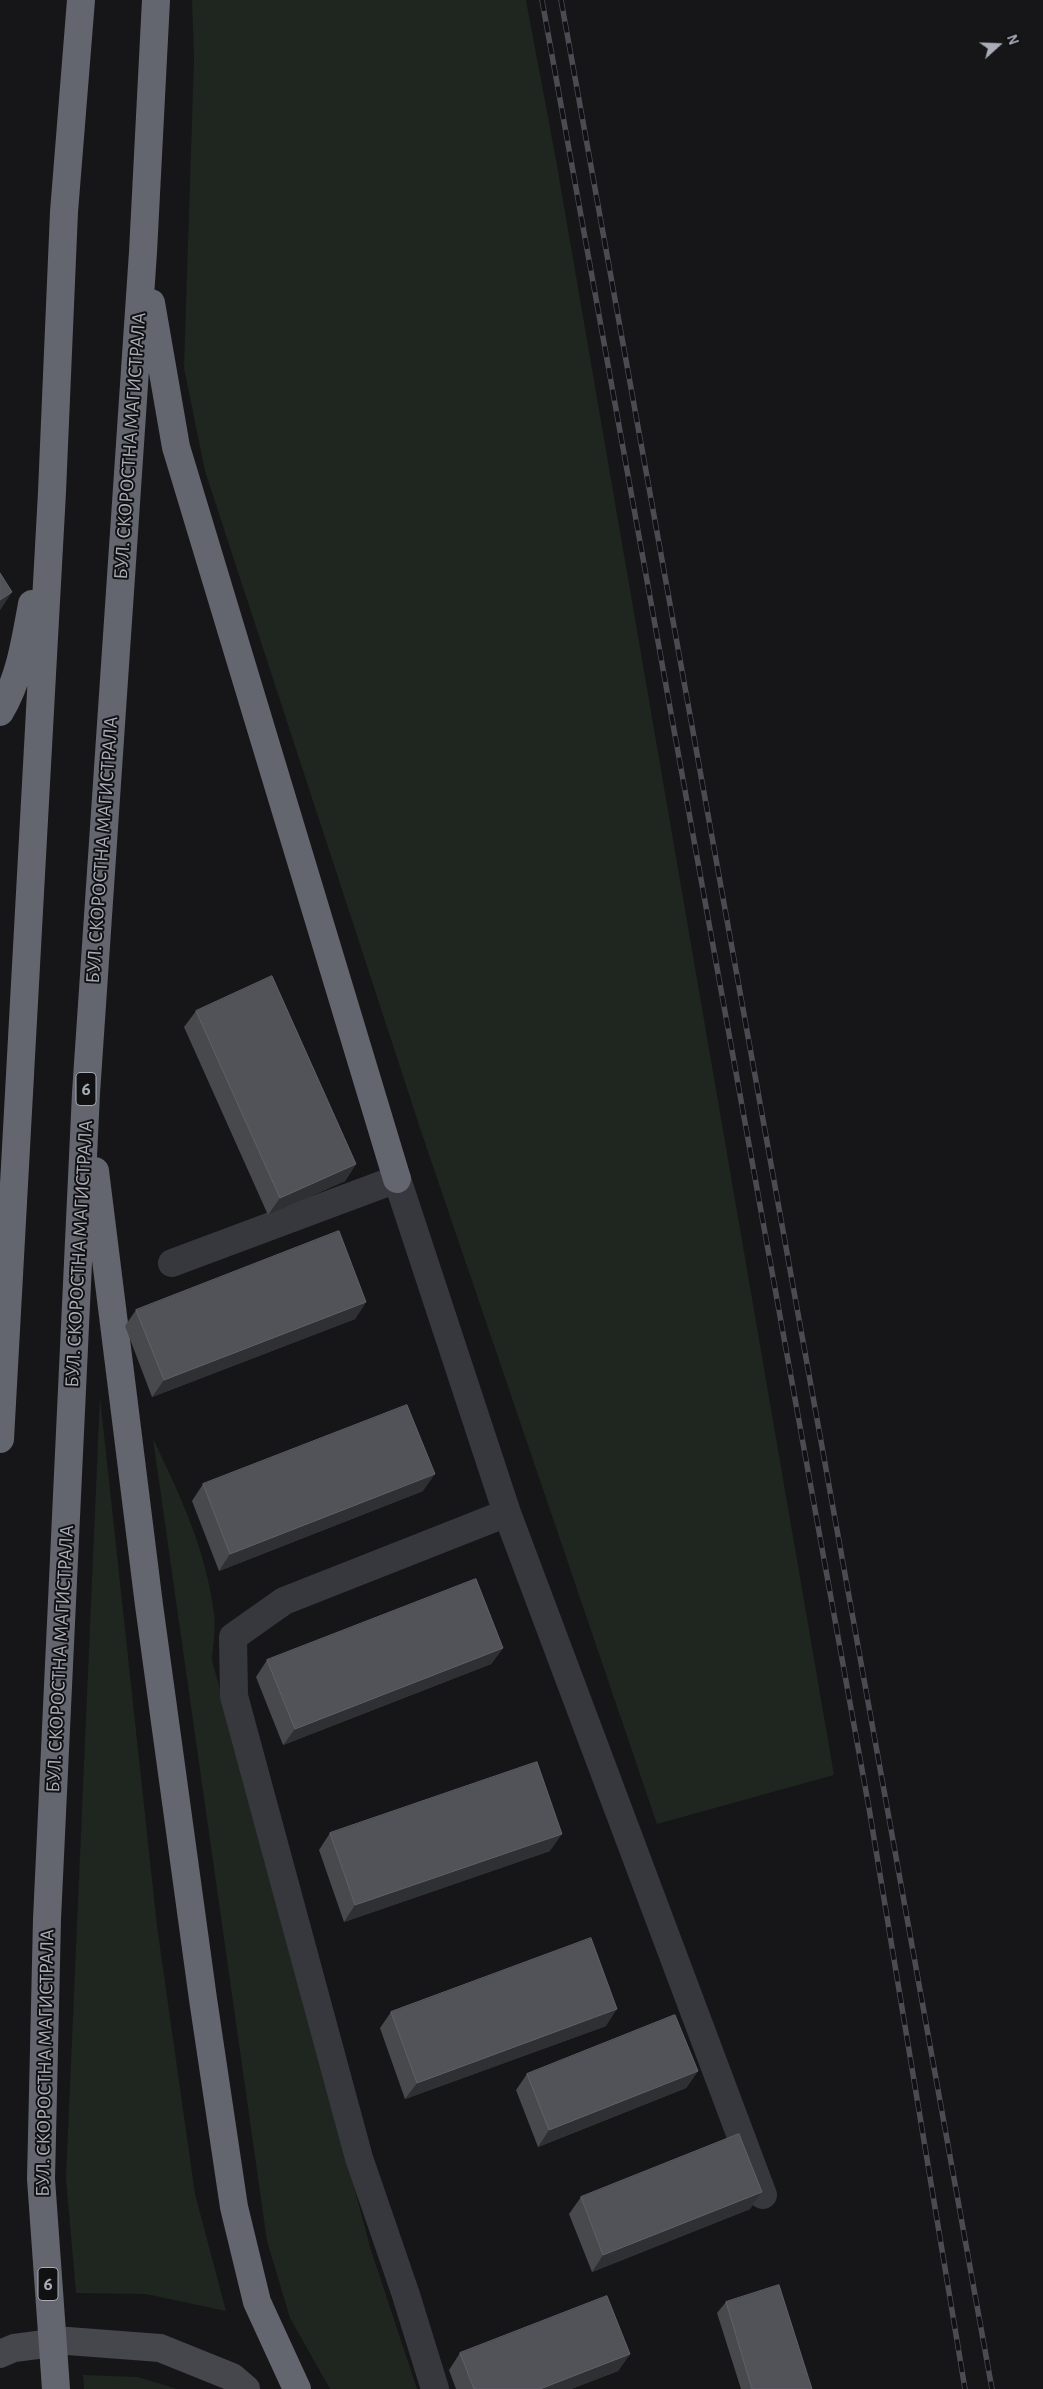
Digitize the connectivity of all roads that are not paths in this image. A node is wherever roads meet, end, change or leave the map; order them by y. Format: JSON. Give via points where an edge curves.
{"nodes":[{"id":1,"x":81,"y":0,"type":"edge"},
{"id":2,"x":156,"y":0,"type":"edge"},
{"id":3,"x":143,"y":252,"type":"junction"},
{"id":4,"x":52,"y":492,"type":"junction"},
{"id":5,"x":0,"y":712,"type":"edge"},
{"id":6,"x":86,"y":1093,"type":"junction"},
{"id":7,"x":397,"y":1179,"type":"junction"},
{"id":8,"x":172,"y":1263,"type":"dead end"},
{"id":9,"x":0,"y":1439,"type":"edge"},
{"id":10,"x":507,"y":1513,"type":"junction"},
{"id":11,"x":763,"y":2195,"type":"dead end"},
{"id":12,"x":0,"y":2354,"type":"edge"},
{"id":13,"x":56,"y":2389,"type":"edge"},
{"id":14,"x":246,"y":2389,"type":"edge"},
{"id":15,"x":297,"y":2389,"type":"edge"},
{"id":16,"x":435,"y":2389,"type":"edge"}],
"edges":[{"from":1,"to":4,"type":"highway","via":[[64,212]]},
{"from":2,"to":3,"type":"highway","name":"БУЛ. СКОРОСТНА МАГИСТРАЛА","number":"6"},
{"from":3,"to":6,"type":"highway","name":"БУЛ. СКОРОСТНА МАГИСТРАЛА","number":"6"},
{"from":3,"to":7,"type":"highway","via":[[176,447]]},
{"from":4,"to":5,"type":"highway","via":[[20,670]]},
{"from":4,"to":9,"type":"highway"},
{"from":6,"to":13,"type":"highway","name":"БУЛ. СКОРОСТНА МАГИСТРАЛА","number":"6","via":[[47,1919],[41,2179]]},
{"from":6,"to":15,"type":"highway","via":[[152,1624],[234,2207],[257,2302]]},
{"from":7,"to":8,"type":"street"},
{"from":7,"to":10,"type":"street"},
{"from":10,"to":11,"type":"street"},
{"from":10,"to":16,"type":"street","via":[[284,1601],[233,1637],[234,1696],[359,2158]]},
{"from":12,"to":14,"type":"main road","via":[[14,2348],[68,2342],[160,2348],[232,2377]]}]}
